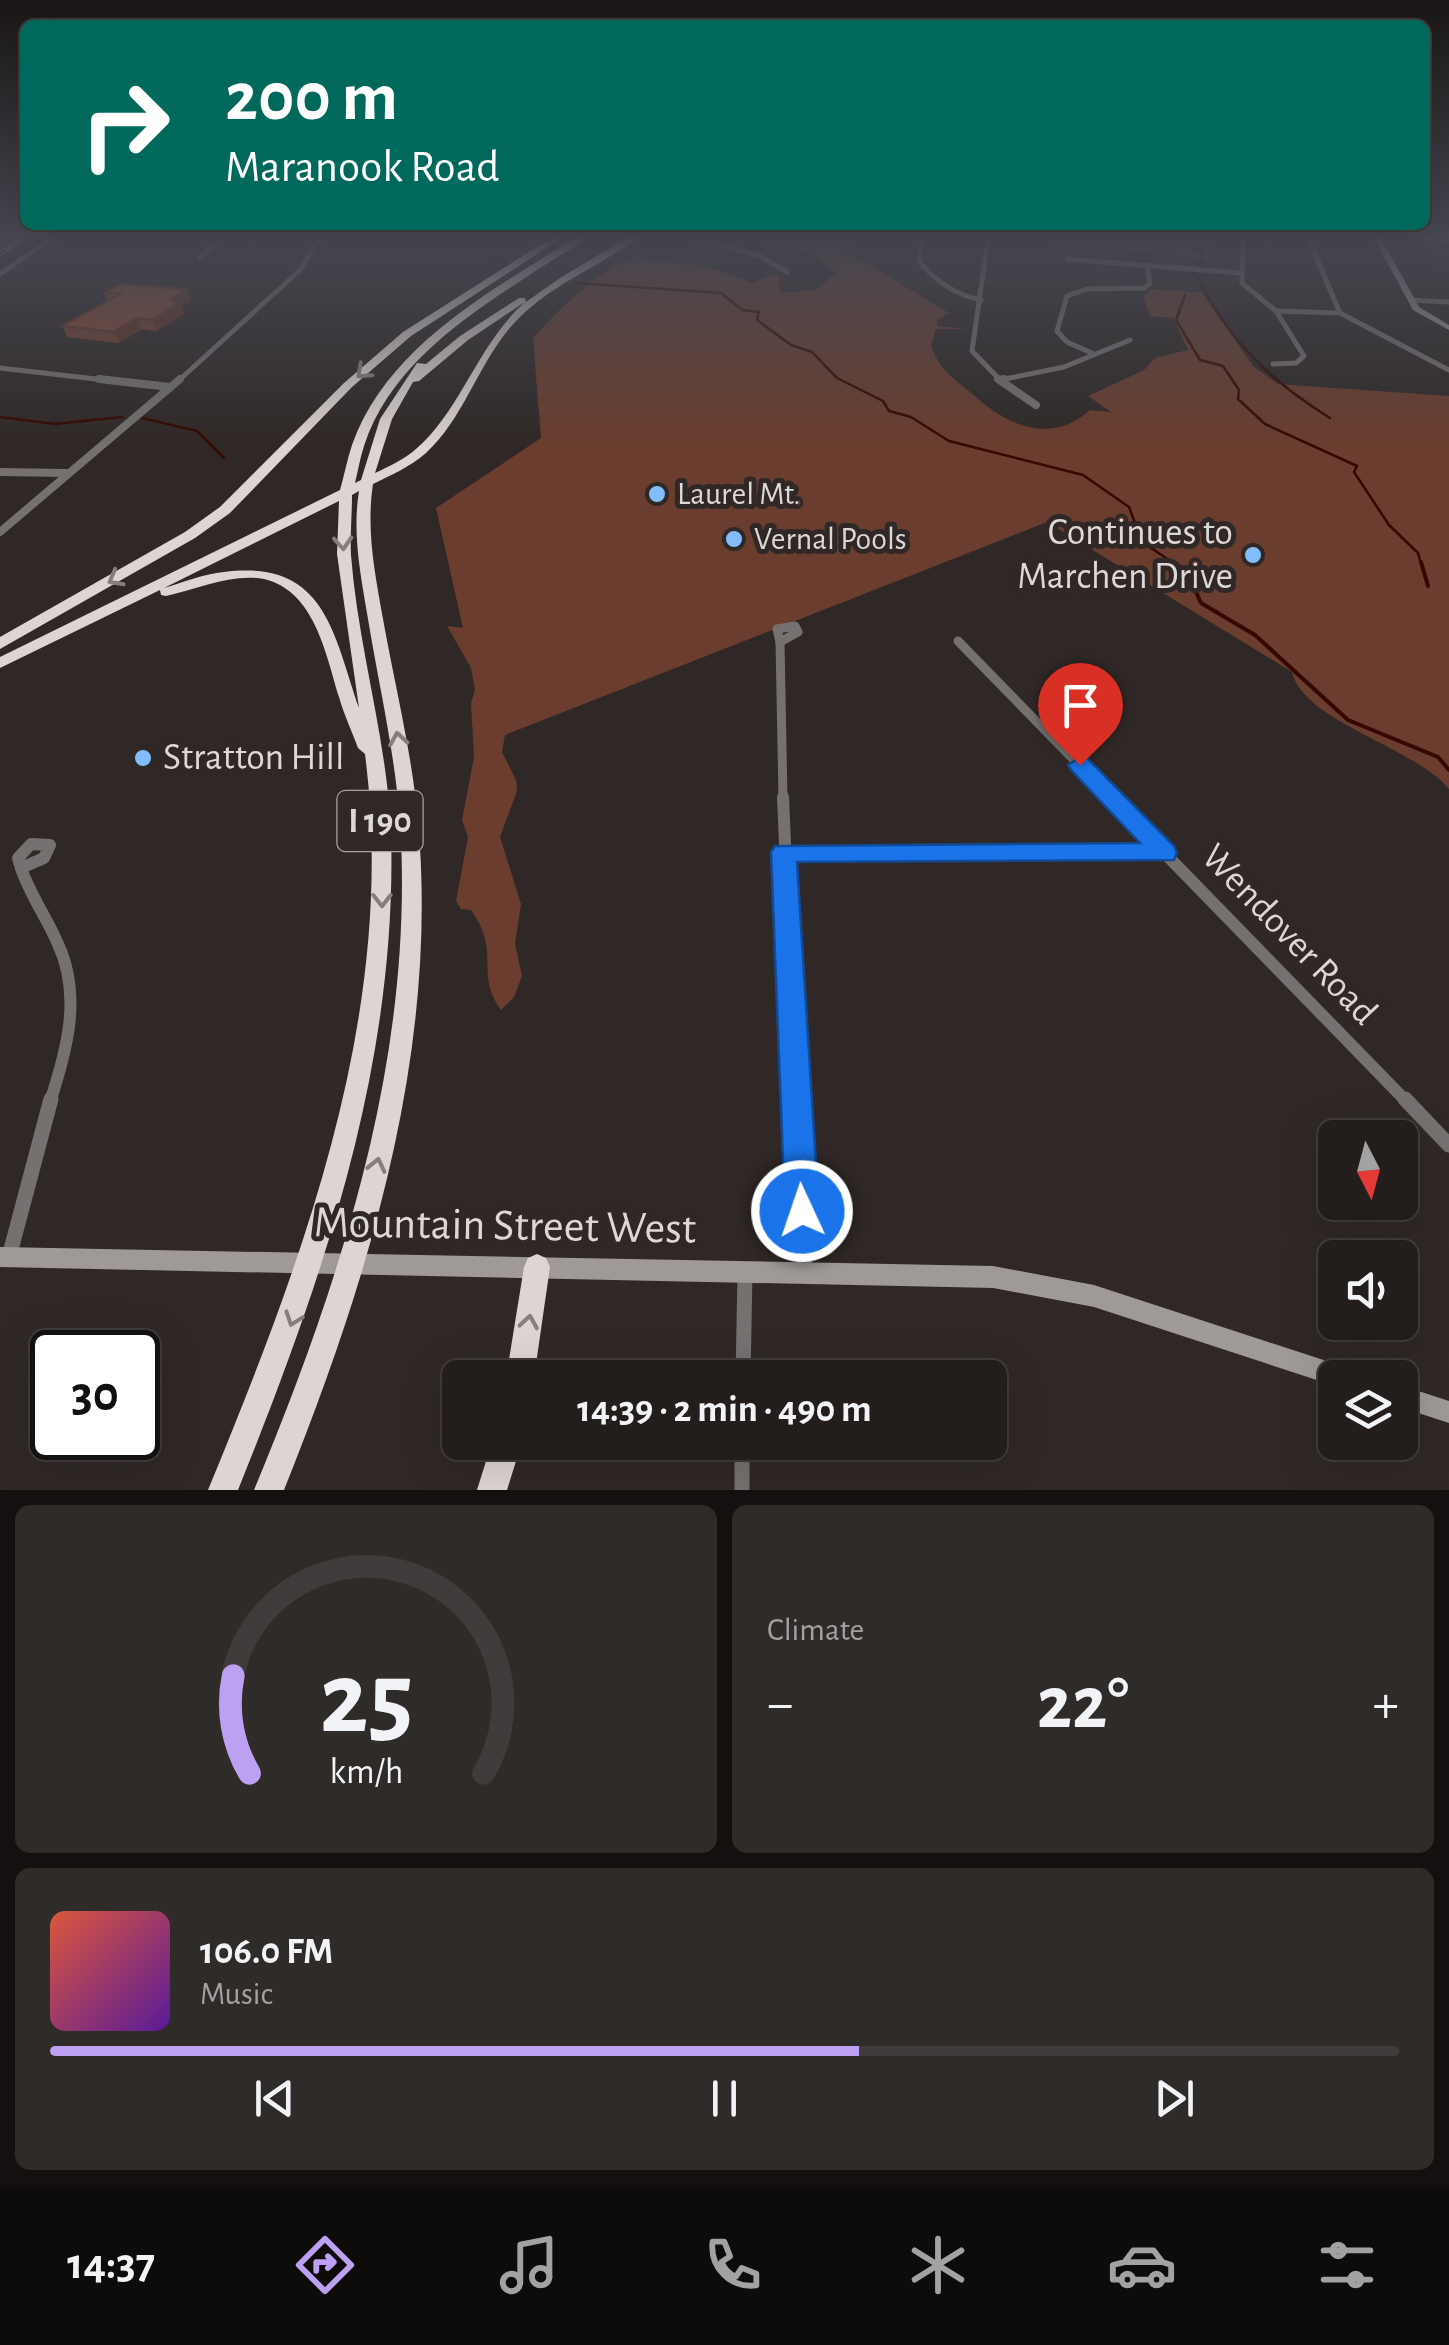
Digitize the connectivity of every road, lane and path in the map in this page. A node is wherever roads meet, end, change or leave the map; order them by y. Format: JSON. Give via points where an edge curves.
{"nodes":[{"id":1,"x":258,"y":308,"type":"edge"},
{"id":2,"x":445,"y":308,"type":"edge"},
{"id":3,"x":457,"y":308,"type":"edge"},
{"id":4,"x":476,"y":308,"type":"edge"},
{"id":5,"x":493,"y":308,"type":"edge"},
{"id":6,"x":527,"y":308,"type":"edge"},
{"id":7,"x":980,"y":308,"type":"edge"},
{"id":8,"x":1064,"y":308,"type":"edge"},
{"id":9,"x":1271,"y":308,"type":"edge"},
{"id":10,"x":1338,"y":308,"type":"edge"},
{"id":11,"x":1417,"y":308,"type":"edge"},
{"id":12,"x":1276,"y":311,"type":"junction"},
{"id":13,"x":1340,"y":312,"type":"junction"},
{"id":14,"x":1449,"y":328,"type":"edge"},
{"id":15,"x":1130,"y":340,"type":"dead end"},
{"id":16,"x":1094,"y":354,"type":"junction"},
{"id":17,"x":1273,"y":364,"type":"dead end"},
{"id":18,"x":0,"y":368,"type":"edge"},
{"id":19,"x":1449,"y":370,"type":"edge"},
{"id":20,"x":1000,"y":380,"type":"junction"},
{"id":21,"x":170,"y":386,"type":"junction"},
{"id":22,"x":379,"y":399,"type":"junction"},
{"id":23,"x":1036,"y":404,"type":"dead end"},
{"id":24,"x":0,"y":472,"type":"edge"},
{"id":25,"x":68,"y":473,"type":"junction"},
{"id":26,"x":0,"y":532,"type":"edge"},
{"id":27,"x":50,"y":638,"type":"junction"},
{"id":28,"x":958,"y":641,"type":"dead end"},
{"id":29,"x":780,"y":642,"type":"dead end"},
{"id":30,"x":0,"y":644,"type":"edge"},
{"id":31,"x":0,"y":664,"type":"edge"},
{"id":32,"x":375,"y":764,"type":"junction"},
{"id":33,"x":784,"y":852,"type":"junction"},
{"id":34,"x":1165,"y":853,"type":"junction"},
{"id":35,"x":20,"y":868,"type":"dead end"},
{"id":36,"x":1449,"y":1146,"type":"edge"},
{"id":37,"x":4,"y":1258,"type":"edge"},
{"id":38,"x":410,"y":1264,"type":"joint"},
{"id":39,"x":538,"y":1267,"type":"junction"},
{"id":40,"x":745,"y":1270,"type":"junction"},
{"id":41,"x":805,"y":1272,"type":"junction"},
{"id":42,"x":1183,"y":1324,"type":"joint"},
{"id":43,"x":523,"y":1360,"type":"edge"},
{"id":44,"x":743,"y":1360,"type":"edge"},
{"id":45,"x":1318,"y":1369,"type":"edge"},
{"id":46,"x":1418,"y":1402,"type":"edge"},
{"id":47,"x":1449,"y":1412,"type":"edge"},
{"id":48,"x":501,"y":1460,"type":"edge"},
{"id":49,"x":742,"y":1460,"type":"edge"},
{"id":50,"x":223,"y":1490,"type":"edge"},
{"id":51,"x":269,"y":1490,"type":"edge"},
{"id":52,"x":492,"y":1490,"type":"edge"},
{"id":53,"x":742,"y":1490,"type":"edge"}],
"edges":[{"from":1,"to":21,"type":"street"},
{"from":2,"to":30,"type":"highway","one_way":true,"via":[[378,358],[226,510]]},
{"from":3,"to":22,"type":"highway","via":[[431,326],[384,381]]},
{"from":4,"to":22,"type":"highway","number":"I 190","via":[[412,358]]},
{"from":51,"to":5,"type":"highway","number":"I 190","one_way":true,"via":[[358,1238],[403,1031],[413,919],[408,818],[362,522],[371,456],[406,384],[458,327]]},
{"from":6,"to":27,"type":"highway","via":[[513,319],[442,432],[418,455]]},
{"from":7,"to":20,"type":"street","via":[[972,351]]},
{"from":8,"to":16,"type":"street","via":[[1057,331]]},
{"from":9,"to":12,"type":"street"},
{"from":10,"to":13,"type":"street"},
{"from":11,"to":14,"type":"street"},
{"from":12,"to":13,"type":"street"},
{"from":12,"to":17,"type":"street","via":[[1304,356]]},
{"from":13,"to":19,"type":"street"},
{"from":15,"to":16,"type":"street"},
{"from":16,"to":20,"type":"street"},
{"from":18,"to":21,"type":"street"},
{"from":20,"to":23,"type":"street"},
{"from":21,"to":25,"type":"street"},
{"from":22,"to":32,"type":"highway","number":"I 190","one_way":true,"via":[[350,464],[342,523]]},
{"from":24,"to":25,"type":"street"},
{"from":25,"to":26,"type":"street"},
{"from":27,"to":31,"type":"highway"},
{"from":27,"to":32,"type":"highway","via":[[206,580],[282,579],[322,615]]},
{"from":28,"to":34,"type":"street","name":"Wendover Road"},
{"from":29,"to":33,"type":"street"},
{"from":32,"to":50,"type":"highway","number":"I 190","one_way":true,"via":[[380,940],[356,1105],[306,1280]]},
{"from":33,"to":34,"type":"street"},
{"from":33,"to":41,"type":"street"},
{"from":34,"to":36,"type":"street","name":"Wendover Road"},
{"from":35,"to":37,"type":"street","via":[[67,966],[70,1022]]},
{"from":37,"to":38,"type":"street","name":"Mountain Street West"},
{"from":38,"to":39,"type":"main road","name":"Mountain Street West"},
{"from":39,"to":40,"type":"main road","name":"Mountain Street West"},
{"from":43,"to":39,"type":"highway","one_way":true},
{"from":40,"to":41,"type":"main road","name":"Mountain Street West"},
{"from":40,"to":44,"type":"street"},
{"from":41,"to":42,"type":"main road","name":"Mountain Street West","via":[[1016,1280]]},
{"from":42,"to":45,"type":"street"},
{"from":46,"to":47,"type":"street"},
{"from":48,"to":52,"type":"highway"},
{"from":49,"to":53,"type":"street"}]}
